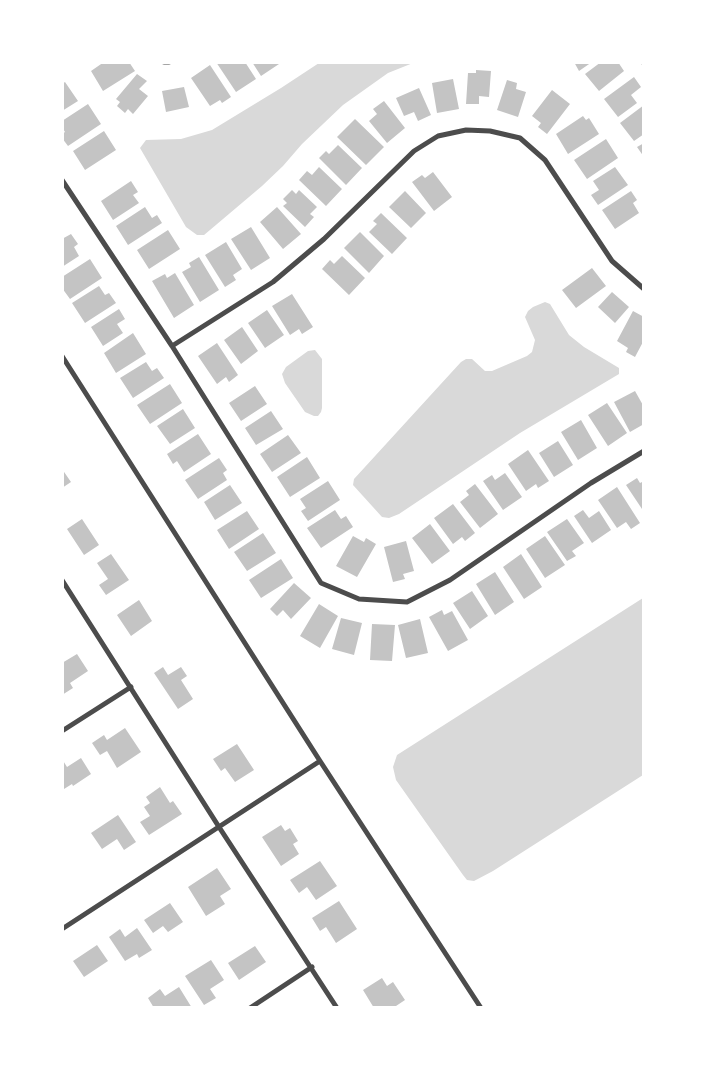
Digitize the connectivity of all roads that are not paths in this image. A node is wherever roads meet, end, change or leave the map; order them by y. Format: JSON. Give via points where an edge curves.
{"nodes":[{"id":1,"x":164,"y":62,"type":"edge"},
{"id":2,"x":169,"y":62,"type":"edge"},
{"id":3,"x":62,"y":180,"type":"edge"},
{"id":4,"x":644,"y":289,"type":"edge"},
{"id":5,"x":172,"y":346,"type":"junction"},
{"id":6,"x":62,"y":356,"type":"edge"},
{"id":7,"x":644,"y":451,"type":"edge"},
{"id":8,"x":62,"y":580,"type":"edge"},
{"id":9,"x":131,"y":687,"type":"junction"},
{"id":10,"x":62,"y":731,"type":"edge"},
{"id":11,"x":320,"y":761,"type":"junction"},
{"id":12,"x":219,"y":827,"type":"junction"},
{"id":13,"x":62,"y":929,"type":"edge"},
{"id":14,"x":312,"y":967,"type":"junction"},
{"id":15,"x":250,"y":1008,"type":"edge"},
{"id":16,"x":337,"y":1008,"type":"edge"},
{"id":17,"x":481,"y":1008,"type":"edge"}],
"edges":[{"from":1,"to":2,"type":"street"},
{"from":3,"to":5,"type":"street"},
{"from":4,"to":5,"type":"street","via":[[612,261],[545,160],[520,138],[490,131],[466,130],[438,136],[414,151],[324,239],[273,282]]},
{"from":5,"to":7,"type":"street","via":[[321,583],[359,598],[407,602],[416,598],[450,580],[591,482]]},
{"from":6,"to":11,"type":"street"},
{"from":8,"to":9,"type":"street"},
{"from":9,"to":10,"type":"street"},
{"from":9,"to":12,"type":"street"},
{"from":11,"to":12,"type":"street"},
{"from":11,"to":17,"type":"street"},
{"from":12,"to":13,"type":"street"},
{"from":12,"to":14,"type":"street"},
{"from":14,"to":15,"type":"street"},
{"from":14,"to":16,"type":"street"}]}
